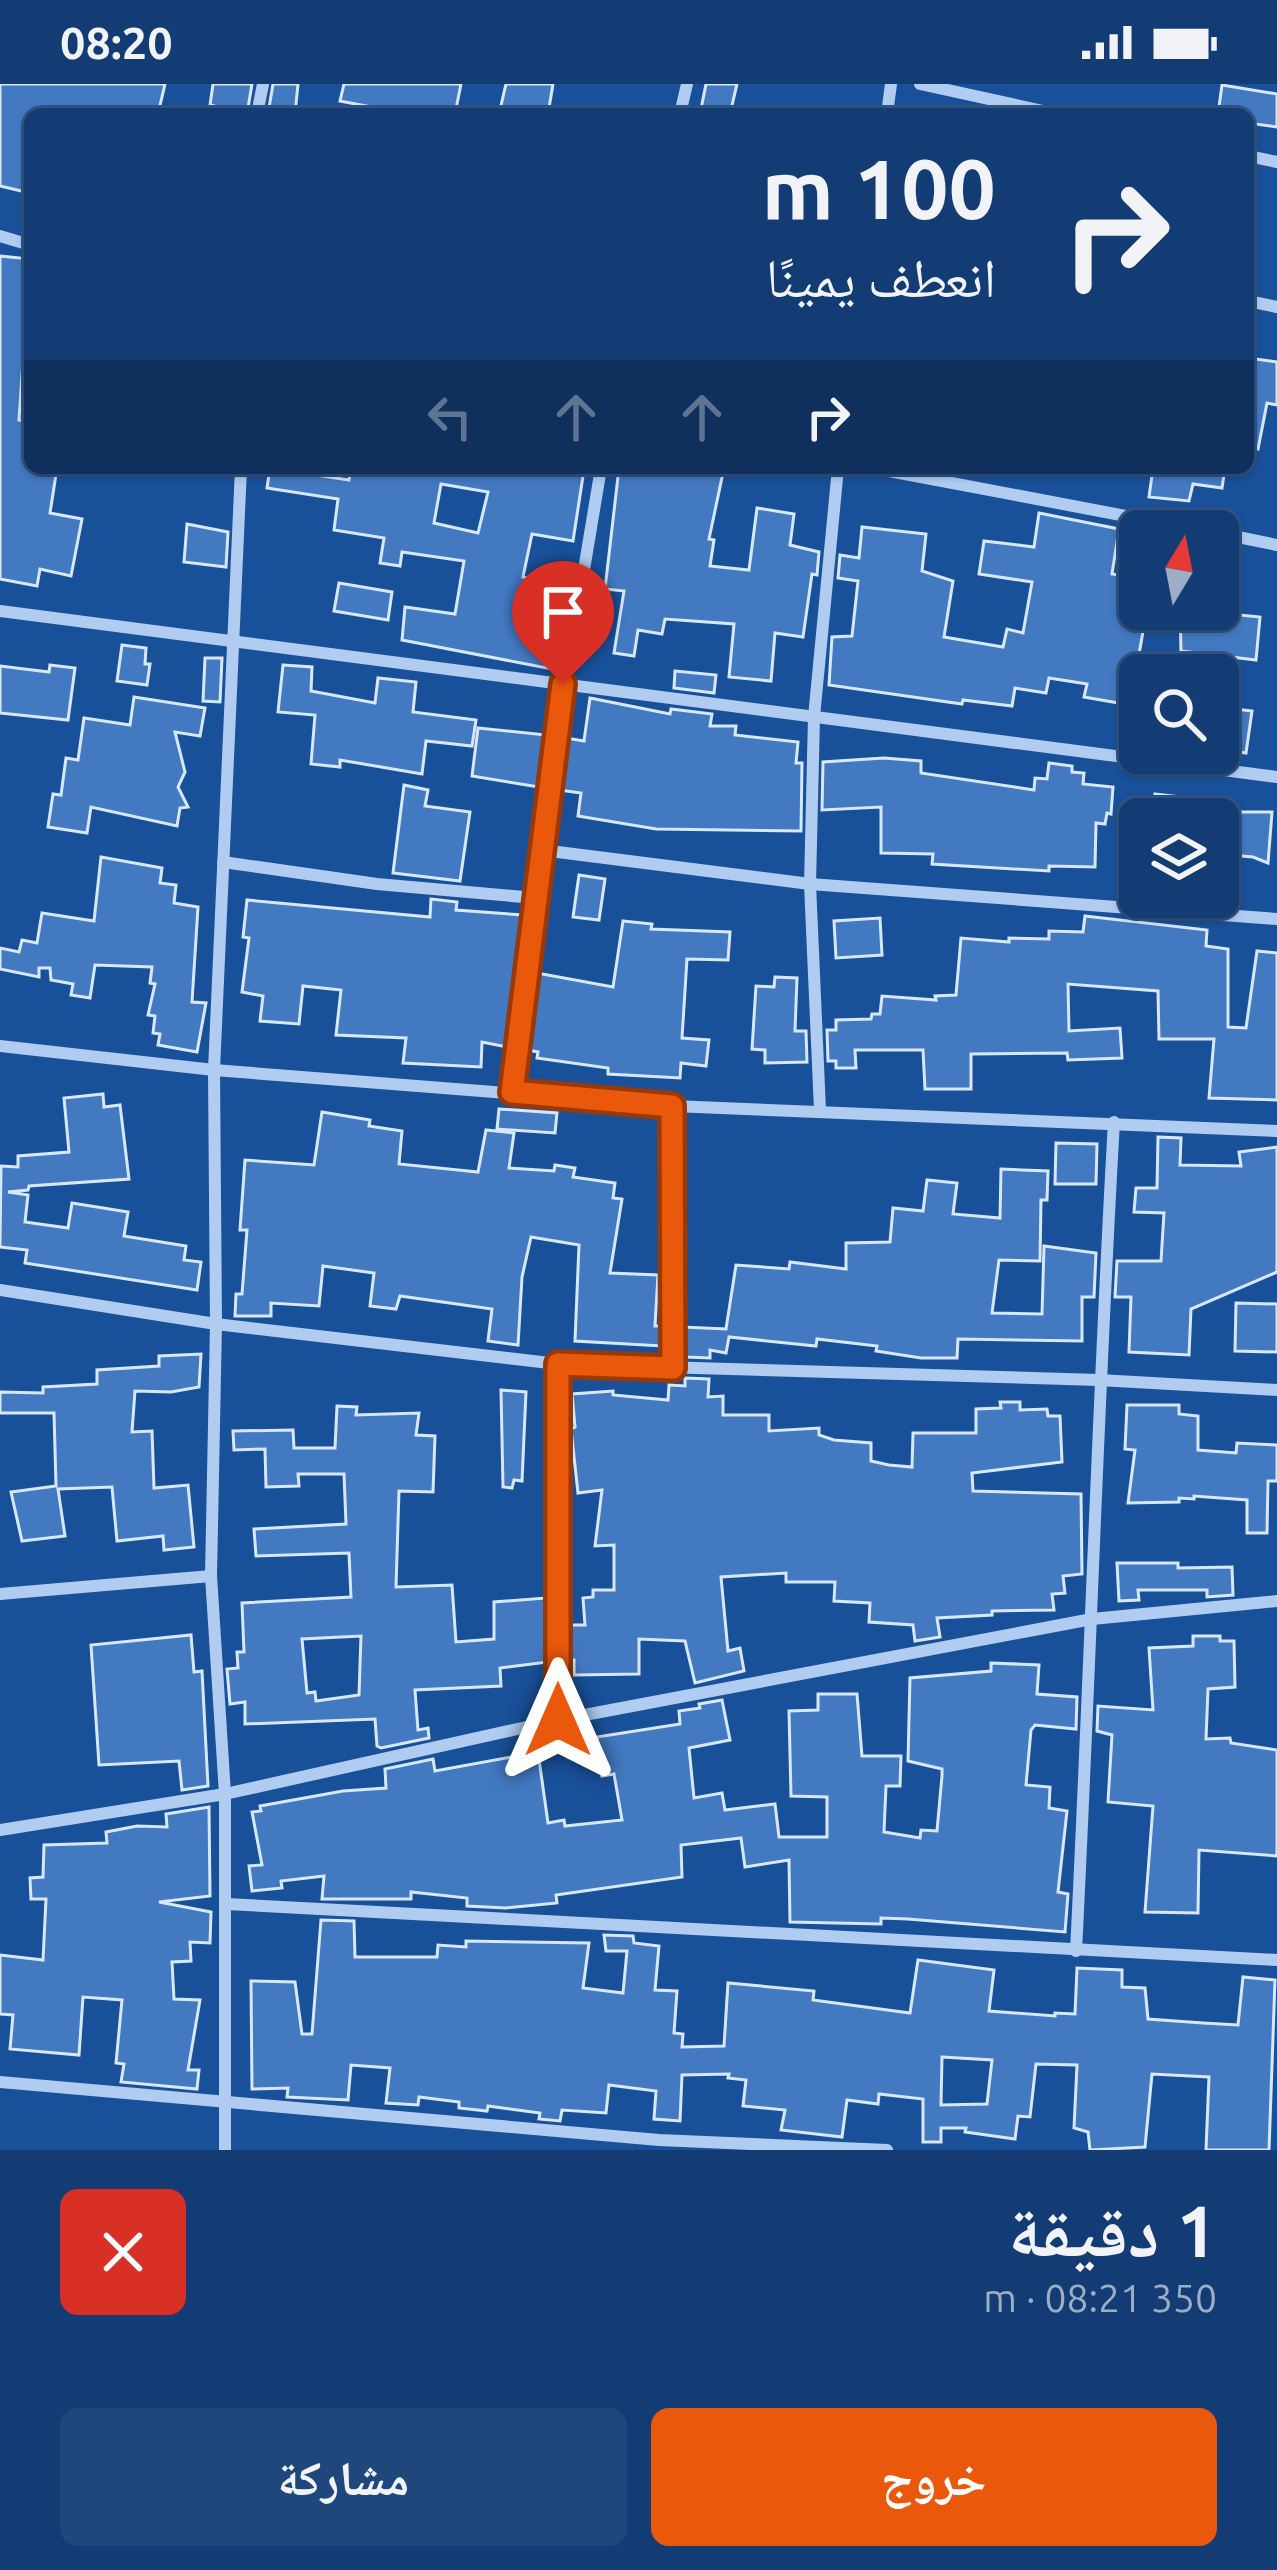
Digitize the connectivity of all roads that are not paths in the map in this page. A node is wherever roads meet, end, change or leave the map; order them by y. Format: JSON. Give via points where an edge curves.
{"nodes":[{"id":1,"x":920,"y":84,"type":"edge"},
{"id":2,"x":1030,"y":108,"type":"edge"},
{"id":3,"x":242,"y":474,"type":"edge"},
{"id":4,"x":600,"y":474,"type":"edge"},
{"id":5,"x":837,"y":474,"type":"edge"},
{"id":6,"x":905,"y":474,"type":"edge"},
{"id":7,"x":1119,"y":515,"type":"edge"},
{"id":8,"x":1239,"y":537,"type":"edge"},
{"id":9,"x":1277,"y":545,"type":"edge"},
{"id":10,"x":0,"y":611,"type":"edge"},
{"id":11,"x":236,"y":640,"type":"junction"},
{"id":12,"x":563,"y":684,"type":"junction"},
{"id":13,"x":814,"y":717,"type":"junction"},
{"id":14,"x":1277,"y":777,"type":"edge"},
{"id":15,"x":542,"y":850,"type":"junction"},
{"id":16,"x":224,"y":862,"type":"junction"},
{"id":17,"x":810,"y":884,"type":"junction"},
{"id":18,"x":535,"y":898,"type":"junction"},
{"id":19,"x":1277,"y":919,"type":"edge"},
{"id":20,"x":0,"y":1046,"type":"edge"},
{"id":21,"x":214,"y":1070,"type":"junction"},
{"id":22,"x":512,"y":1092,"type":"junction"},
{"id":23,"x":672,"y":1106,"type":"junction"},
{"id":24,"x":820,"y":1110,"type":"junction"},
{"id":25,"x":1114,"y":1122,"type":"junction"},
{"id":26,"x":1277,"y":1132,"type":"edge"},
{"id":27,"x":0,"y":1290,"type":"edge"},
{"id":28,"x":216,"y":1324,"type":"junction"},
{"id":29,"x":558,"y":1364,"type":"junction"},
{"id":30,"x":673,"y":1368,"type":"junction"},
{"id":31,"x":1099,"y":1380,"type":"junction"},
{"id":32,"x":1277,"y":1390,"type":"edge"},
{"id":33,"x":211,"y":1576,"type":"junction"},
{"id":34,"x":0,"y":1594,"type":"edge"},
{"id":35,"x":1277,"y":1601,"type":"edge"},
{"id":36,"x":1092,"y":1619,"type":"junction"},
{"id":37,"x":558,"y":1720,"type":"junction"},
{"id":38,"x":225,"y":1794,"type":"junction"},
{"id":39,"x":0,"y":1830,"type":"edge"},
{"id":40,"x":226,"y":1904,"type":"junction"},
{"id":41,"x":1076,"y":1951,"type":"junction"},
{"id":42,"x":1277,"y":1960,"type":"edge"},
{"id":43,"x":0,"y":2082,"type":"edge"},
{"id":44,"x":225,"y":2105,"type":"junction"},
{"id":45,"x":659,"y":2145,"type":"edge"},
{"id":46,"x":225,"y":2150,"type":"edge"},
{"id":47,"x":887,"y":2150,"type":"edge"}],
"edges":[{"from":1,"to":2,"type":"street"},
{"from":3,"to":11,"type":"street"},
{"from":4,"to":12,"type":"street"},
{"from":5,"to":13,"type":"street"},
{"from":6,"to":7,"type":"street"},
{"from":8,"to":9,"type":"street"},
{"from":10,"to":11,"type":"street"},
{"from":11,"to":12,"type":"street"},
{"from":11,"to":16,"type":"street"},
{"from":12,"to":13,"type":"street"},
{"from":12,"to":15,"type":"street"},
{"from":13,"to":14,"type":"street"},
{"from":13,"to":17,"type":"street"},
{"from":15,"to":17,"type":"street"},
{"from":15,"to":18,"type":"street"},
{"from":16,"to":18,"type":"street"},
{"from":16,"to":21,"type":"street"},
{"from":17,"to":19,"type":"street"},
{"from":17,"to":24,"type":"street"},
{"from":18,"to":22,"type":"street"},
{"from":20,"to":21,"type":"street"},
{"from":21,"to":22,"type":"street"},
{"from":21,"to":28,"type":"street"},
{"from":22,"to":23,"type":"street"},
{"from":23,"to":24,"type":"street"},
{"from":23,"to":30,"type":"street"},
{"from":24,"to":25,"type":"street"},
{"from":25,"to":26,"type":"street"},
{"from":25,"to":31,"type":"street"},
{"from":27,"to":28,"type":"street"},
{"from":28,"to":29,"type":"street"},
{"from":28,"to":33,"type":"street"},
{"from":29,"to":30,"type":"street"},
{"from":29,"to":37,"type":"street"},
{"from":30,"to":31,"type":"street"},
{"from":31,"to":32,"type":"street"},
{"from":31,"to":36,"type":"street"},
{"from":33,"to":34,"type":"street"},
{"from":33,"to":38,"type":"street"},
{"from":35,"to":36,"type":"street"},
{"from":36,"to":37,"type":"street"},
{"from":36,"to":41,"type":"street"},
{"from":37,"to":38,"type":"street"},
{"from":38,"to":39,"type":"street"},
{"from":38,"to":40,"type":"street"},
{"from":40,"to":41,"type":"street"},
{"from":40,"to":44,"type":"street"},
{"from":41,"to":42,"type":"street"},
{"from":43,"to":44,"type":"street"},
{"from":44,"to":45,"type":"street"},
{"from":44,"to":46,"type":"street"},
{"from":45,"to":47,"type":"street"}]}
